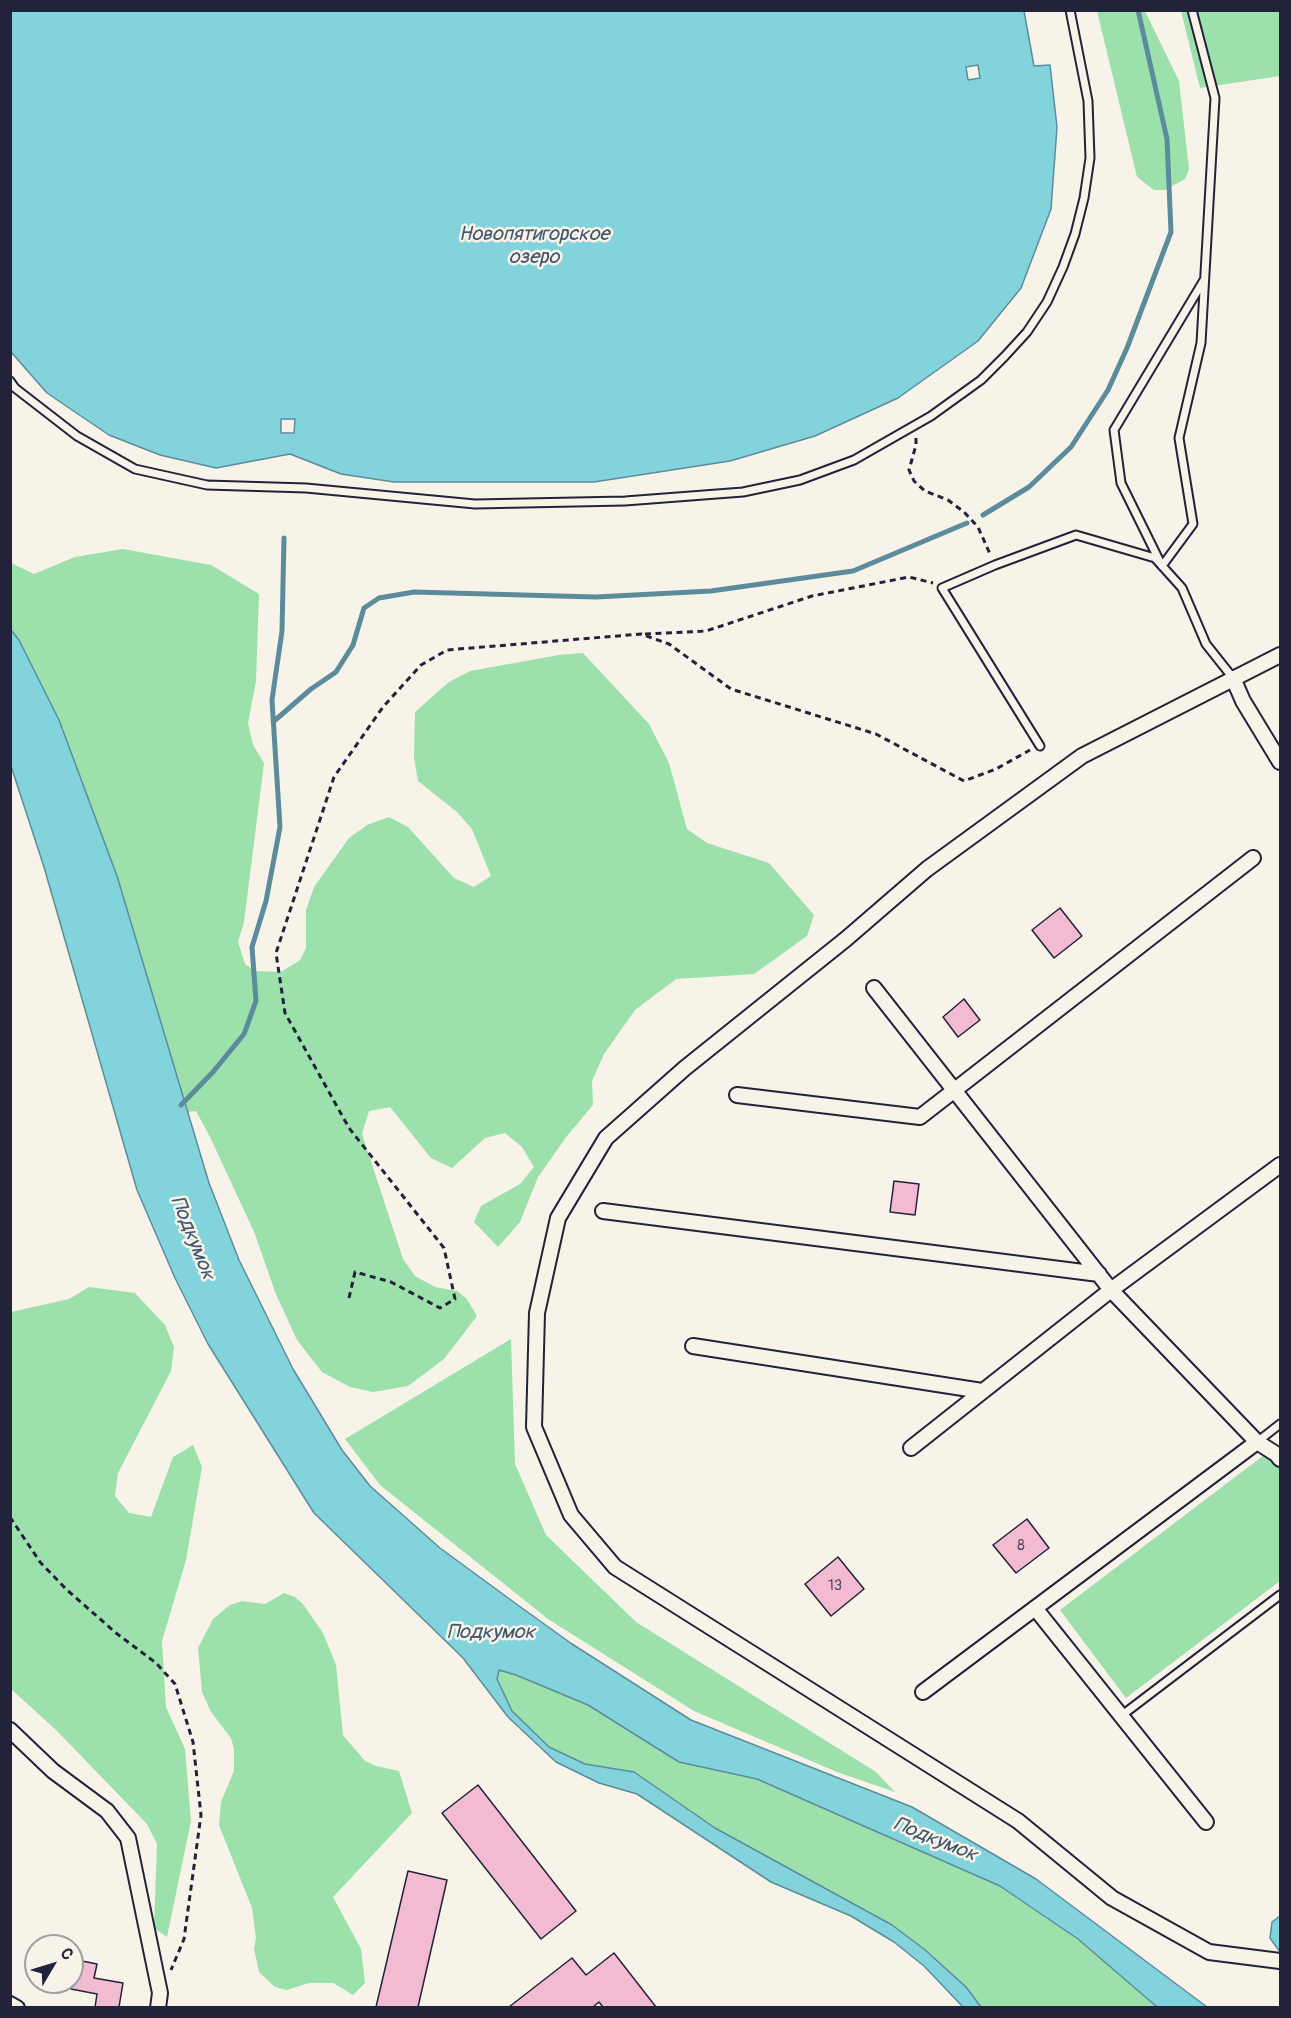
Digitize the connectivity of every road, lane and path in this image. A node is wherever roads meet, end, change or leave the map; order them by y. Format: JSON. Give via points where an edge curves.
{"nodes":[{"id":1,"x":1070,"y":10,"type":"edge"},
{"id":2,"x":1192,"y":10,"type":"edge"},
{"id":3,"x":1204,"y":280,"type":"junction"},
{"id":4,"x":10,"y":381,"type":"edge"},
{"id":5,"x":914,"y":427,"type":"junction"},
{"id":6,"x":995,"y":564,"type":"junction"},
{"id":7,"x":1162,"y":566,"type":"junction"},
{"id":8,"x":942,"y":588,"type":"junction"},
{"id":9,"x":641,"y":634,"type":"junction"},
{"id":10,"x":1281,"y":655,"type":"edge"},
{"id":11,"x":1233,"y":678,"type":"junction"},
{"id":12,"x":1040,"y":746,"type":"joint"},
{"id":13,"x":1281,"y":762,"type":"edge"},
{"id":14,"x":1253,"y":858,"type":"dead end"},
{"id":15,"x":874,"y":988,"type":"dead end"},
{"id":16,"x":954,"y":1090,"type":"junction"},
{"id":17,"x":737,"y":1095,"type":"dead end"},
{"id":18,"x":1281,"y":1165,"type":"edge"},
{"id":19,"x":603,"y":1211,"type":"dead end"},
{"id":20,"x":1099,"y":1274,"type":"junction"},
{"id":21,"x":1111,"y":1290,"type":"junction"},
{"id":22,"x":349,"y":1298,"type":"dead end"},
{"id":23,"x":693,"y":1346,"type":"dead end"},
{"id":24,"x":982,"y":1391,"type":"junction"},
{"id":25,"x":1281,"y":1424,"type":"edge"},
{"id":26,"x":1257,"y":1442,"type":"junction"},
{"id":27,"x":911,"y":1448,"type":"dead end"},
{"id":28,"x":1281,"y":1459,"type":"edge"},
{"id":29,"x":10,"y":1517,"type":"edge"},
{"id":30,"x":1281,"y":1595,"type":"edge"},
{"id":31,"x":1035,"y":1608,"type":"junction"},
{"id":32,"x":922,"y":1692,"type":"dead end"},
{"id":33,"x":1121,"y":1716,"type":"junction"},
{"id":34,"x":10,"y":1730,"type":"edge"},
{"id":35,"x":1206,"y":1822,"type":"dead end"},
{"id":36,"x":1281,"y":1961,"type":"edge"},
{"id":37,"x":159,"y":2000,"type":"edge"},
{"id":38,"x":10,"y":2004,"type":"edge"},
{"id":39,"x":17,"y":2007,"type":"edge"}],
"edges":[{"from":1,"to":5,"type":"lane","via":[[1088,101],[1090,158],[1082,207],[1063,267],[1047,302],[1005,357],[981,380]]},
{"from":2,"to":3,"type":"lane","via":[[1215,98]]},
{"from":3,"to":7,"type":"lane","via":[[1201,343],[1179,438],[1193,524]]},
{"from":3,"to":7,"type":"lane","via":[[1114,430],[1121,483]]},
{"from":4,"to":5,"type":"lane","via":[[77,436],[135,469],[207,485],[306,488],[475,504],[625,501],[743,492],[800,480],[854,460]]},
{"from":5,"to":6,"type":"path","via":[[916,445],[909,470],[914,481],[925,491],[948,500],[978,526]]},
{"from":6,"to":7,"type":"lane","via":[[1076,535],[1155,558]]},
{"from":6,"to":8,"type":"lane"},
{"from":7,"to":11,"type":"lane","via":[[1182,588],[1206,644]]},
{"from":8,"to":9,"type":"path","via":[[928,580],[909,577],[812,596],[706,631]]},
{"from":8,"to":12,"type":"lane"},
{"from":9,"to":12,"type":"path","via":[[669,644],[731,689],[876,734],[964,781]]},
{"from":9,"to":22,"type":"path","via":[[447,650],[422,665],[383,707],[334,777],[276,953],[285,1013],[348,1128],[444,1248],[455,1299],[440,1308],[390,1282],[356,1272]]},
{"from":10,"to":11,"type":"street"},
{"from":11,"to":13,"type":"street"},
{"from":11,"to":36,"type":"street","via":[[1082,756],[927,869],[606,1138],[558,1218],[537,1313],[534,1427],[571,1515],[615,1568],[1018,1821],[1112,1898],[1209,1952]]},
{"from":14,"to":16,"type":"street"},
{"from":15,"to":16,"type":"street"},
{"from":16,"to":17,"type":"street","via":[[920,1117]]},
{"from":16,"to":20,"type":"street"},
{"from":18,"to":21,"type":"street"},
{"from":19,"to":20,"type":"street"},
{"from":20,"to":21,"type":"street"},
{"from":21,"to":24,"type":"street"},
{"from":21,"to":26,"type":"street"},
{"from":23,"to":24,"type":"street"},
{"from":24,"to":27,"type":"street"},
{"from":25,"to":26,"type":"lane"},
{"from":26,"to":28,"type":"street"},
{"from":26,"to":31,"type":"street"},
{"from":29,"to":37,"type":"path","via":[[40,1562],[67,1590],[156,1663],[175,1684],[193,1742],[201,1815],[184,1940]]},
{"from":30,"to":33,"type":"lane"},
{"from":31,"to":32,"type":"street"},
{"from":31,"to":33,"type":"street"},
{"from":33,"to":35,"type":"street"},
{"from":34,"to":37,"type":"street","via":[[53,1771],[107,1811],[128,1838]]},
{"from":38,"to":39,"type":"street"}]}
